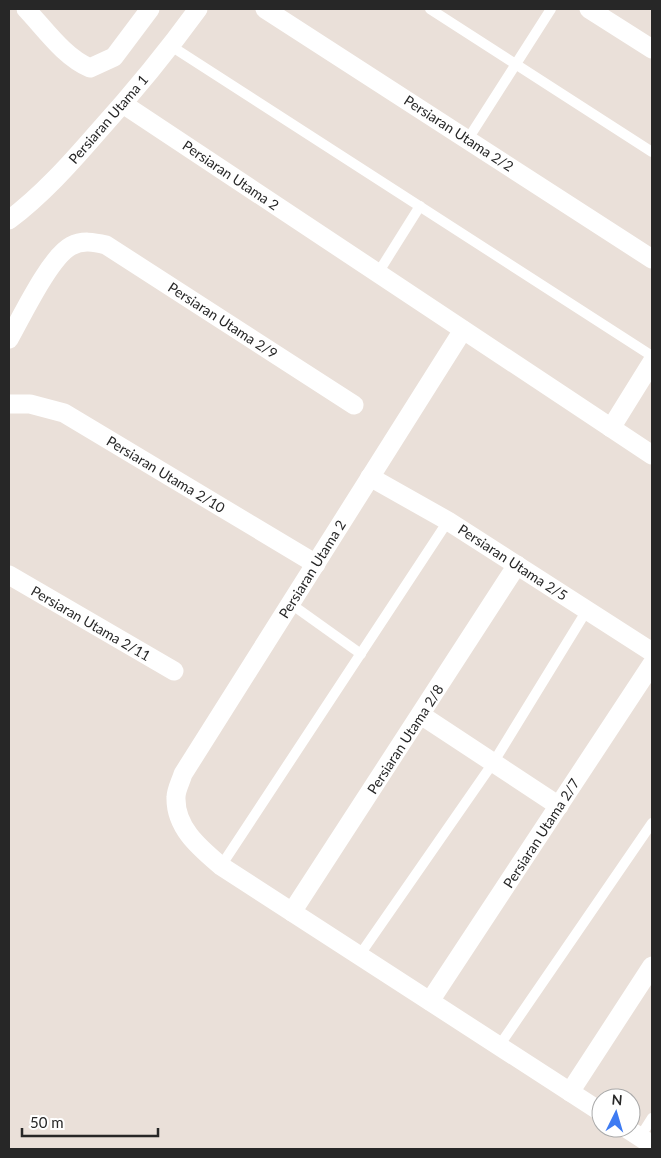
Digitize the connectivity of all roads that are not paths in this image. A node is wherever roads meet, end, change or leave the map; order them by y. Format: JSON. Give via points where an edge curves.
{"nodes":[{"id":1,"x":26,"y":9,"type":"edge"},
{"id":2,"x":150,"y":9,"type":"edge"},
{"id":3,"x":198,"y":9,"type":"edge"},
{"id":4,"x":265,"y":9,"type":"edge"},
{"id":5,"x":430,"y":9,"type":"edge"},
{"id":6,"x":551,"y":9,"type":"edge"},
{"id":7,"x":594,"y":10,"type":"edge"},
{"id":8,"x":171,"y":46,"type":"junction"},
{"id":9,"x":652,"y":49,"type":"edge"},
{"id":10,"x":516,"y":64,"type":"junction"},
{"id":11,"x":123,"y":104,"type":"junction"},
{"id":12,"x":468,"y":139,"type":"junction"},
{"id":13,"x":652,"y":152,"type":"edge"},
{"id":14,"x":420,"y":206,"type":"junction"},
{"id":15,"x":9,"y":220,"type":"edge"},
{"id":16,"x":652,"y":259,"type":"edge"},
{"id":17,"x":378,"y":273,"type":"junction"},
{"id":18,"x":463,"y":330,"type":"junction"},
{"id":19,"x":9,"y":339,"type":"edge"},
{"id":20,"x":652,"y":356,"type":"edge"},
{"id":21,"x":652,"y":362,"type":"edge"},
{"id":22,"x":9,"y":404,"type":"edge"},
{"id":23,"x":354,"y":405,"type":"dead end"},
{"id":24,"x":612,"y":428,"type":"junction"},
{"id":25,"x":652,"y":455,"type":"edge"},
{"id":26,"x":370,"y":477,"type":"junction"},
{"id":27,"x":448,"y":521,"type":"junction"},
{"id":28,"x":316,"y":564,"type":"junction"},
{"id":29,"x":517,"y":565,"type":"junction"},
{"id":30,"x":9,"y":575,"type":"edge"},
{"id":31,"x":291,"y":604,"type":"junction"},
{"id":32,"x":586,"y":610,"type":"junction"},
{"id":33,"x":652,"y":652,"type":"edge"},
{"id":34,"x":361,"y":654,"type":"junction"},
{"id":35,"x":652,"y":664,"type":"edge"},
{"id":36,"x":174,"y":671,"type":"dead end"},
{"id":37,"x":421,"y":715,"type":"junction"},
{"id":38,"x":493,"y":763,"type":"junction"},
{"id":39,"x":559,"y":806,"type":"junction"},
{"id":40,"x":652,"y":823,"type":"edge"},
{"id":41,"x":221,"y":866,"type":"junction"},
{"id":42,"x":292,"y":912,"type":"junction"},
{"id":43,"x":358,"y":956,"type":"junction"},
{"id":44,"x":652,"y":966,"type":"edge"},
{"id":45,"x":430,"y":1002,"type":"junction"},
{"id":46,"x":499,"y":1046,"type":"junction"},
{"id":47,"x":570,"y":1092,"type":"junction"},
{"id":48,"x":591,"y":1106,"type":"edge"},
{"id":49,"x":652,"y":1118,"type":"edge"},
{"id":50,"x":641,"y":1135,"type":"edge"}],
"edges":[{"from":1,"to":2,"type":"street","via":[[70,56],[90,68],[114,57]]},
{"from":3,"to":8,"type":"street","name":"Persiaran Utama 1"},
{"from":4,"to":12,"type":"street","name":"Persiaran Utama 2/2"},
{"from":5,"to":10,"type":"lane"},
{"from":6,"to":10,"type":"lane"},
{"from":7,"to":9,"type":"street"},
{"from":8,"to":11,"type":"street","name":"Persiaran Utama 1"},
{"from":8,"to":14,"type":"lane"},
{"from":10,"to":12,"type":"lane"},
{"from":10,"to":13,"type":"lane"},
{"from":11,"to":15,"type":"street","name":"Persiaran Utama 1","via":[[36,200]]},
{"from":11,"to":17,"type":"street","name":"Persiaran Utama 2"},
{"from":12,"to":16,"type":"street","name":"Persiaran Utama 2/2"},
{"from":14,"to":17,"type":"lane"},
{"from":14,"to":20,"type":"lane"},
{"from":17,"to":18,"type":"street","name":"Persiaran Utama 2"},
{"from":18,"to":24,"type":"street","name":"Persiaran Utama 2"},
{"from":18,"to":26,"type":"street","name":"Persiaran Utama 2"},
{"from":19,"to":23,"type":"street","name":"Persiaran Utama 2/9","via":[[58,256],[72,245],[106,244]]},
{"from":21,"to":24,"type":"street"},
{"from":22,"to":28,"type":"street","name":"Persiaran Utama 2/10","via":[[30,404],[64,413]]},
{"from":24,"to":25,"type":"street","name":"Persiaran Utama 2"},
{"from":26,"to":27,"type":"street","name":"Persiaran Utama 2/5"},
{"from":26,"to":28,"type":"street","name":"Persiaran Utama 2"},
{"from":27,"to":29,"type":"street","name":"Persiaran Utama 2/5"},
{"from":27,"to":34,"type":"lane"},
{"from":28,"to":31,"type":"street","name":"Persiaran Utama 2"},
{"from":29,"to":32,"type":"street","name":"Persiaran Utama 2/5"},
{"from":29,"to":37,"type":"street","name":"Persiaran Utama 2/8"},
{"from":30,"to":36,"type":"street","name":"Persiaran Utama 2/11"},
{"from":31,"to":34,"type":"lane"},
{"from":31,"to":41,"type":"street","name":"Persiaran Utama 2","via":[[183,774],[176,796],[178,814],[188,834]]},
{"from":32,"to":33,"type":"street","name":"Persiaran Utama 2/5"},
{"from":32,"to":38,"type":"lane"},
{"from":34,"to":41,"type":"lane"},
{"from":35,"to":39,"type":"street","name":"Persiaran Utama 2/7"},
{"from":37,"to":38,"type":"street"},
{"from":37,"to":42,"type":"street","name":"Persiaran Utama 2/8"},
{"from":38,"to":39,"type":"street"},
{"from":38,"to":43,"type":"lane"},
{"from":39,"to":45,"type":"street","name":"Persiaran Utama 2/7"},
{"from":40,"to":46,"type":"lane"},
{"from":41,"to":42,"type":"street"},
{"from":42,"to":43,"type":"street"},
{"from":43,"to":45,"type":"street"},
{"from":44,"to":47,"type":"street"},
{"from":45,"to":46,"type":"street"},
{"from":46,"to":47,"type":"street"},
{"from":47,"to":48,"type":"street"},
{"from":49,"to":50,"type":"lane"}]}
